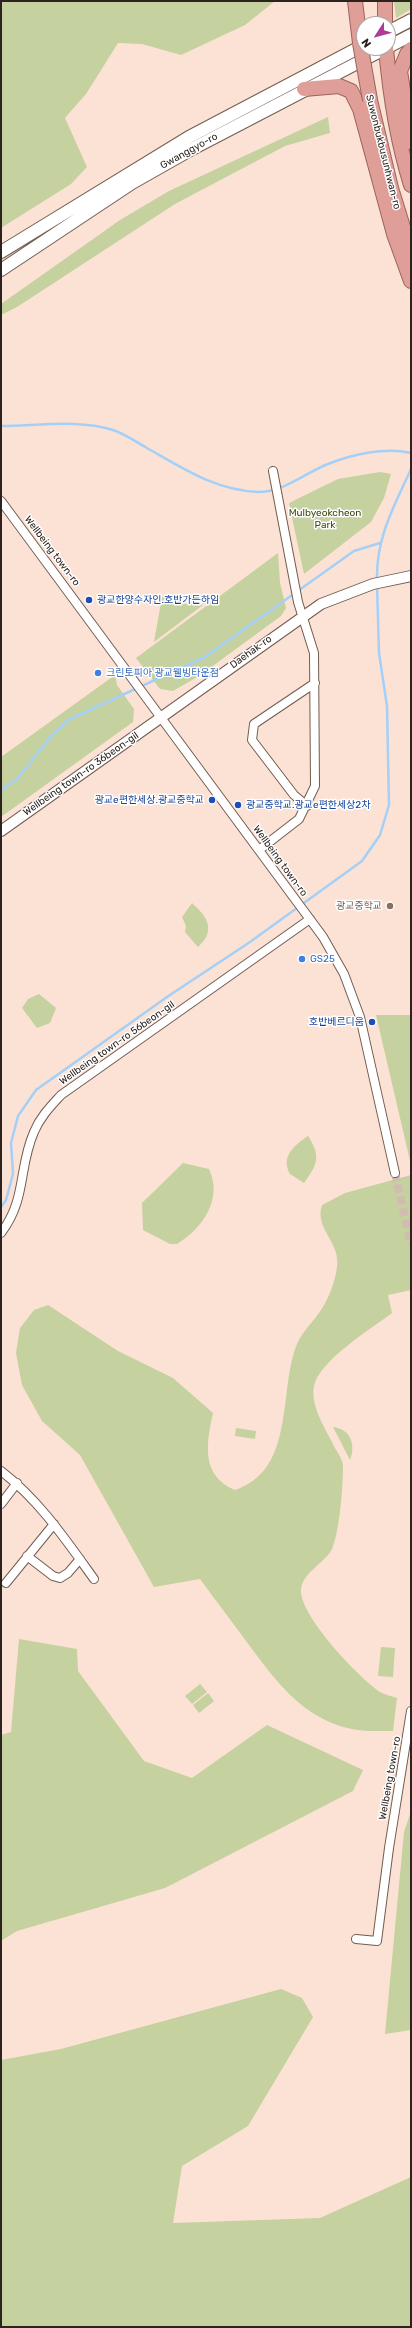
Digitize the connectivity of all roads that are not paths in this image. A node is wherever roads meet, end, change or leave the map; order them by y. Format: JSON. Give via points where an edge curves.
{"nodes":[{"id":1,"x":355,"y":1,"type":"edge"},
{"id":2,"x":385,"y":1,"type":"edge"},
{"id":3,"x":357,"y":16,"type":"edge"},
{"id":4,"x":384,"y":16,"type":"edge"},
{"id":5,"x":411,"y":20,"type":"edge"},
{"id":6,"x":396,"y":28,"type":"edge"},
{"id":7,"x":411,"y":35,"type":"edge"},
{"id":8,"x":396,"y":43,"type":"edge"},
{"id":9,"x":356,"y":47,"type":"edge"},
{"id":10,"x":411,"y":49,"type":"edge"},
{"id":11,"x":364,"y":56,"type":"edge"},
{"id":12,"x":371,"y":56,"type":"edge"},
{"id":13,"x":387,"y":56,"type":"edge"},
{"id":14,"x":304,"y":89,"type":"junction"},
{"id":15,"x":411,"y":142,"type":"edge"},
{"id":16,"x":411,"y":185,"type":"edge"},
{"id":17,"x":1,"y":252,"type":"edge"},
{"id":18,"x":411,"y":253,"type":"edge"},
{"id":19,"x":1,"y":270,"type":"edge"},
{"id":20,"x":411,"y":281,"type":"edge"},
{"id":21,"x":273,"y":471,"type":"dead end"},
{"id":22,"x":1,"y":501,"type":"edge"},
{"id":23,"x":411,"y":576,"type":"edge"},
{"id":24,"x":302,"y":616,"type":"junction"},
{"id":25,"x":315,"y":683,"type":"junction"},
{"id":26,"x":162,"y":717,"type":"junction"},
{"id":27,"x":307,"y":806,"type":"junction"},
{"id":28,"x":1,"y":831,"type":"edge"},
{"id":29,"x":259,"y":850,"type":"junction"},
{"id":30,"x":310,"y":919,"type":"junction"},
{"id":31,"x":395,"y":1173,"type":"tunnel mouth"},
{"id":32,"x":1,"y":1234,"type":"edge"},
{"id":33,"x":1,"y":1471,"type":"edge"},
{"id":34,"x":18,"y":1483,"type":"junction"},
{"id":35,"x":1,"y":1504,"type":"edge"},
{"id":36,"x":54,"y":1524,"type":"junction"},
{"id":37,"x":28,"y":1556,"type":"junction"},
{"id":38,"x":80,"y":1560,"type":"junction"},
{"id":39,"x":94,"y":1579,"type":"dead end"},
{"id":40,"x":6,"y":1583,"type":"dead end"},
{"id":41,"x":411,"y":1711,"type":"edge"},
{"id":42,"x":356,"y":1939,"type":"dead end"}],
"edges":[{"from":1,"to":3,"type":"highway","name":"Suwonbukbusunhwan-ro"},
{"from":2,"to":4,"type":"highway"},
{"from":5,"to":6,"type":"main road"},
{"from":7,"to":8,"type":"main road","name":"Gwanggyo-ro"},
{"from":9,"to":17,"type":"main road","name":"Gwanggyo-ro","via":[[189,137]]},
{"from":10,"to":15,"type":"highway","via":[[400,71]]},
{"from":11,"to":18,"type":"highway","name":"Suwonbukbusunhwan-ro","bridge":true,"via":[[370,100],[389,180]]},
{"from":12,"to":14,"type":"main road","name":"Gwanggyo-ro"},
{"from":13,"to":16,"type":"highway","name":"Suwonbukbusunhwan-ro","via":[[389,89],[395,123]]},
{"from":14,"to":19,"type":"main road","name":"Gwanggyo-ro","via":[[132,183]]},
{"from":14,"to":20,"type":"highway","via":[[339,86],[351,91],[360,109],[394,234]]},
{"from":21,"to":24,"type":"street"},
{"from":22,"to":26,"type":"street","name":"Wellbeing town-ro"},
{"from":23,"to":24,"type":"street","name":"Daehak-ro","via":[[387,580],[360,589],[321,604]]},
{"from":24,"to":25,"type":"street","via":[[314,653]]},
{"from":24,"to":26,"type":"street","name":"Daehak-ro"},
{"from":25,"to":27,"type":"street","via":[[315,786]]},
{"from":25,"to":27,"type":"street","via":[[254,724],[251,734],[252,740],[294,795]]},
{"from":26,"to":28,"type":"street","name":"Wellbeing town-ro 36beon-gil"},
{"from":26,"to":29,"type":"street","name":"Wellbeing town-ro"},
{"from":27,"to":29,"type":"street","via":[[290,828]]},
{"from":29,"to":30,"type":"street","name":"Wellbeing town-ro"},
{"from":30,"to":31,"type":"street","name":"Wellbeing town-ro","via":[[353,994]]},
{"from":30,"to":32,"type":"street","name":"Wellbeing town-ro 56beon-gil","via":[[61,1095],[44,1113],[34,1132],[26,1156],[21,1192],[10,1222]]},
{"from":33,"to":34,"type":"street"},
{"from":34,"to":35,"type":"street"},
{"from":34,"to":36,"type":"street"},
{"from":36,"to":37,"type":"street"},
{"from":36,"to":38,"type":"street"},
{"from":37,"to":38,"type":"street","via":[[53,1576],[60,1578]]},
{"from":37,"to":40,"type":"street"},
{"from":38,"to":39,"type":"street"},
{"from":41,"to":42,"type":"street","name":"Wellbeing town-ro","via":[[388,1848],[377,1942]]}]}
